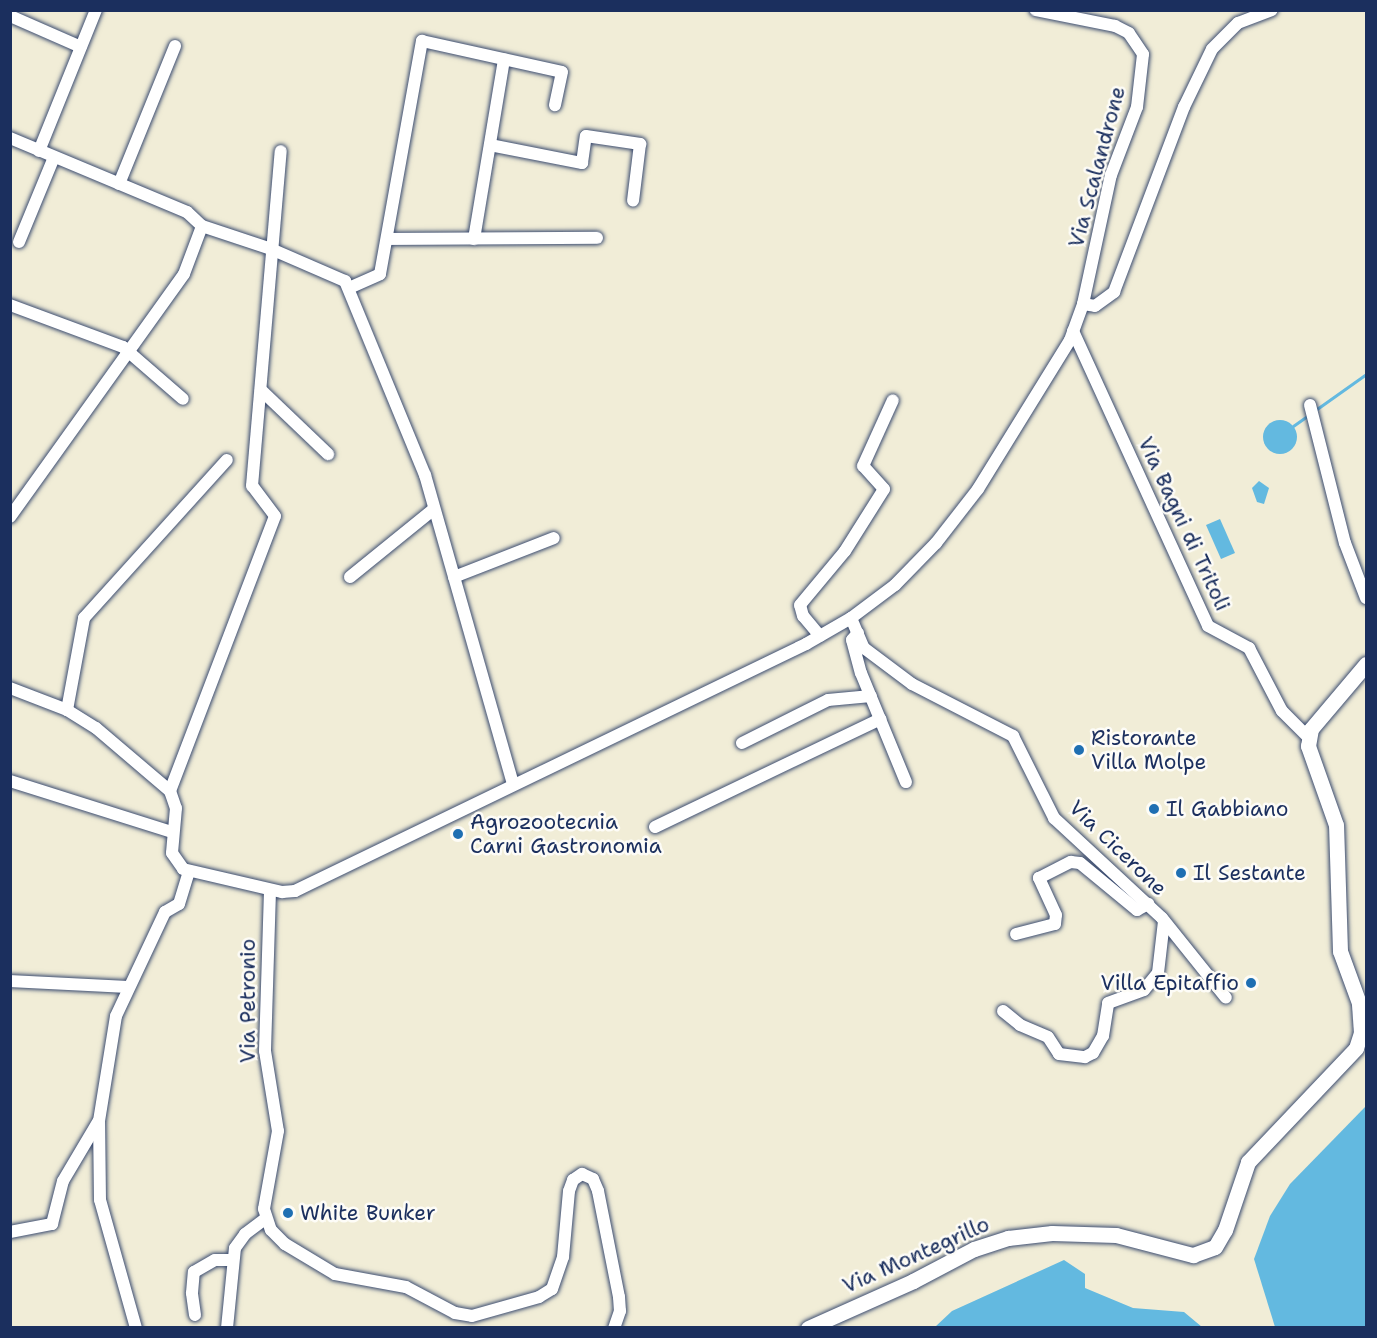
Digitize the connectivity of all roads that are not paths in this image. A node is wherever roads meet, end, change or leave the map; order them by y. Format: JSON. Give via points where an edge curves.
{"nodes":[{"id":1,"x":96,"y":10,"type":"edge"},
{"id":2,"x":1036,"y":10,"type":"edge"},
{"id":3,"x":1272,"y":10,"type":"edge"},
{"id":4,"x":10,"y":16,"type":"edge"},
{"id":5,"x":175,"y":46,"type":"dead end"},
{"id":6,"x":81,"y":47,"type":"junction"},
{"id":7,"x":504,"y":59,"type":"junction"},
{"id":8,"x":555,"y":105,"type":"dead end"},
{"id":9,"x":10,"y":138,"type":"edge"},
{"id":10,"x":490,"y":145,"type":"junction"},
{"id":11,"x":39,"y":151,"type":"junction"},
{"id":12,"x":281,"y":151,"type":"dead end"},
{"id":13,"x":54,"y":157,"type":"junction"},
{"id":14,"x":119,"y":184,"type":"junction"},
{"id":15,"x":633,"y":201,"type":"dead end"},
{"id":16,"x":202,"y":226,"type":"junction"},
{"id":17,"x":597,"y":238,"type":"dead end"},
{"id":18,"x":387,"y":239,"type":"junction"},
{"id":19,"x":474,"y":239,"type":"junction"},
{"id":20,"x":19,"y":242,"type":"dead end"},
{"id":21,"x":271,"y":249,"type":"junction"},
{"id":22,"x":349,"y":288,"type":"junction"},
{"id":23,"x":10,"y":304,"type":"edge"},
{"id":24,"x":1083,"y":304,"type":"junction"},
{"id":25,"x":1073,"y":331,"type":"junction"},
{"id":26,"x":127,"y":354,"type":"junction"},
{"id":27,"x":261,"y":390,"type":"junction"},
{"id":28,"x":183,"y":399,"type":"dead end"},
{"id":29,"x":893,"y":400,"type":"dead end"},
{"id":30,"x":1312,"y":410,"type":"dead end"},
{"id":31,"x":328,"y":454,"type":"dead end"},
{"id":32,"x":227,"y":460,"type":"dead end"},
{"id":33,"x":435,"y":509,"type":"junction"},
{"id":34,"x":10,"y":517,"type":"edge"},
{"id":35,"x":554,"y":538,"type":"dead end"},
{"id":36,"x":350,"y":577,"type":"dead end"},
{"id":37,"x":454,"y":577,"type":"junction"},
{"id":38,"x":1366,"y":598,"type":"edge"},
{"id":39,"x":851,"y":618,"type":"junction"},
{"id":40,"x":858,"y":633,"type":"junction"},
{"id":41,"x":820,"y":636,"type":"junction"},
{"id":42,"x":1366,"y":664,"type":"edge"},
{"id":43,"x":10,"y":688,"type":"edge"},
{"id":44,"x":871,"y":696,"type":"junction"},
{"id":45,"x":67,"y":710,"type":"junction"},
{"id":46,"x":880,"y":719,"type":"junction"},
{"id":47,"x":1309,"y":738,"type":"junction"},
{"id":48,"x":742,"y":743,"type":"dead end"},
{"id":49,"x":10,"y":781,"type":"edge"},
{"id":50,"x":906,"y":782,"type":"dead end"},
{"id":51,"x":513,"y":784,"type":"junction"},
{"id":52,"x":170,"y":790,"type":"junction"},
{"id":53,"x":655,"y":827,"type":"dead end"},
{"id":54,"x":172,"y":832,"type":"junction"},
{"id":55,"x":189,"y":871,"type":"junction"},
{"id":56,"x":270,"y":891,"type":"junction"},
{"id":57,"x":1148,"y":904,"type":"junction"},
{"id":58,"x":1164,"y":921,"type":"junction"},
{"id":59,"x":1016,"y":934,"type":"dead end"},
{"id":60,"x":10,"y":981,"type":"edge"},
{"id":61,"x":127,"y":987,"type":"junction"},
{"id":62,"x":1226,"y":998,"type":"dead end"},
{"id":63,"x":1003,"y":1011,"type":"dead end"},
{"id":64,"x":99,"y":1120,"type":"junction"},
{"id":65,"x":266,"y":1219,"type":"junction"},
{"id":66,"x":10,"y":1232,"type":"edge"},
{"id":67,"x":232,"y":1260,"type":"junction"},
{"id":68,"x":195,"y":1315,"type":"dead end"},
{"id":69,"x":136,"y":1328,"type":"edge"},
{"id":70,"x":227,"y":1328,"type":"edge"},
{"id":71,"x":614,"y":1328,"type":"edge"},
{"id":72,"x":808,"y":1328,"type":"edge"}],
"edges":[{"from":1,"to":6,"type":"street"},
{"from":2,"to":24,"type":"street","name":"Via Scalandrone","via":[[1115,26],[1129,33],[1143,54],[1137,107],[1111,175]]},
{"from":3,"to":24,"type":"street","via":[[1238,23],[1212,49],[1184,106],[1114,292],[1095,306]]},
{"from":4,"to":6,"type":"street"},
{"from":5,"to":14,"type":"street"},
{"from":6,"to":11,"type":"street"},
{"from":7,"to":8,"type":"street","via":[[562,72]]},
{"from":7,"to":10,"type":"street"},
{"from":7,"to":18,"type":"street","via":[[422,41]]},
{"from":9,"to":11,"type":"street"},
{"from":10,"to":15,"type":"street","via":[[582,163],[586,136],[640,144]]},
{"from":10,"to":19,"type":"street"},
{"from":11,"to":13,"type":"street"},
{"from":12,"to":21,"type":"street","via":[[278,213]]},
{"from":13,"to":14,"type":"street"},
{"from":13,"to":20,"type":"street"},
{"from":14,"to":16,"type":"street","via":[[187,212]]},
{"from":16,"to":21,"type":"street"},
{"from":16,"to":26,"type":"street","via":[[184,274]]},
{"from":17,"to":19,"type":"street"},
{"from":18,"to":19,"type":"street"},
{"from":18,"to":22,"type":"street","via":[[380,274]]},
{"from":21,"to":22,"type":"street","via":[[345,281]]},
{"from":21,"to":27,"type":"street"},
{"from":22,"to":33,"type":"street","via":[[425,475]]},
{"from":23,"to":26,"type":"street","via":[[123,347]]},
{"from":24,"to":25,"type":"street","name":"Via Scalandrone"},
{"from":25,"to":39,"type":"street","name":"Via Scalandrone","via":[[978,489],[936,543],[895,585]]},
{"from":25,"to":47,"type":"street","name":"Via Bagni di Tritoli","via":[[1208,626],[1249,648],[1281,711]]},
{"from":26,"to":28,"type":"street"},
{"from":26,"to":34,"type":"street"},
{"from":27,"to":31,"type":"street"},
{"from":27,"to":52,"type":"street","via":[[252,486],[275,516]]},
{"from":29,"to":41,"type":"street","via":[[863,466],[884,489],[845,550],[800,605],[803,616]]},
{"from":30,"to":38,"type":"street","via":[[1345,543]]},
{"from":32,"to":45,"type":"street","via":[[84,618]]},
{"from":33,"to":36,"type":"street"},
{"from":33,"to":37,"type":"street"},
{"from":35,"to":37,"type":"street"},
{"from":37,"to":51,"type":"street"},
{"from":39,"to":40,"type":"street","name":"Via Cicerone"},
{"from":39,"to":41,"type":"street","name":"Via Scalandrone"},
{"from":40,"to":44,"type":"street","via":[[852,640]]},
{"from":40,"to":57,"type":"street","name":"Via Cicerone","via":[[864,648],[912,684],[1012,736],[1054,818]]},
{"from":41,"to":51,"type":"street","name":"Via Scalandrone"},
{"from":42,"to":47,"type":"main road","via":[[1329,704]]},
{"from":43,"to":45,"type":"street"},
{"from":44,"to":46,"type":"street"},
{"from":44,"to":48,"type":"street","via":[[828,700]]},
{"from":45,"to":52,"type":"street","via":[[96,728]]},
{"from":46,"to":50,"type":"street"},
{"from":46,"to":53,"type":"street"},
{"from":47,"to":72,"type":"main road","name":"Via Montegrillo","via":[[1310,761],[1336,825],[1340,951],[1359,1003],[1361,1033],[1356,1048],[1248,1162],[1225,1230],[1215,1247],[1193,1255],[1116,1235],[1052,1233],[1008,1238],[974,1249]]},
{"from":49,"to":54,"type":"street"},
{"from":51,"to":56,"type":"street","name":"Via Scalandrone","via":[[296,891]]},
{"from":52,"to":54,"type":"street","via":[[176,808]]},
{"from":54,"to":55,"type":"street","via":[[176,863]]},
{"from":55,"to":56,"type":"street","name":"Via Scalandrone"},
{"from":55,"to":61,"type":"street","via":[[179,904],[165,912]]},
{"from":56,"to":65,"type":"street","name":"Via Petronio","via":[[264,1051],[278,1138]]},
{"from":57,"to":58,"type":"street","name":"Via Cicerone"},
{"from":57,"to":59,"type":"street","via":[[1137,910],[1080,863],[1071,862],[1039,878],[1056,915],[1055,924]]},
{"from":58,"to":62,"type":"street","name":"Via Cicerone"},
{"from":58,"to":63,"type":"street","via":[[1158,973],[1144,990],[1108,1003],[1103,1036],[1093,1053],[1085,1057],[1059,1054],[1048,1037],[1020,1026]]},
{"from":60,"to":61,"type":"street"},
{"from":61,"to":64,"type":"street","via":[[111,1038]]},
{"from":64,"to":66,"type":"street","via":[[63,1181],[52,1224]]},
{"from":64,"to":69,"type":"street","via":[[100,1200]]},
{"from":65,"to":67,"type":"street","via":[[244,1234]]},
{"from":65,"to":71,"type":"street","via":[[278,1240],[335,1274],[406,1287],[454,1313],[472,1316],[539,1297],[552,1288],[563,1257],[569,1191],[577,1176],[589,1176],[598,1191],[619,1297],[621,1311]]},
{"from":67,"to":68,"type":"street","via":[[215,1260],[194,1272]]},
{"from":67,"to":70,"type":"street"}]}
